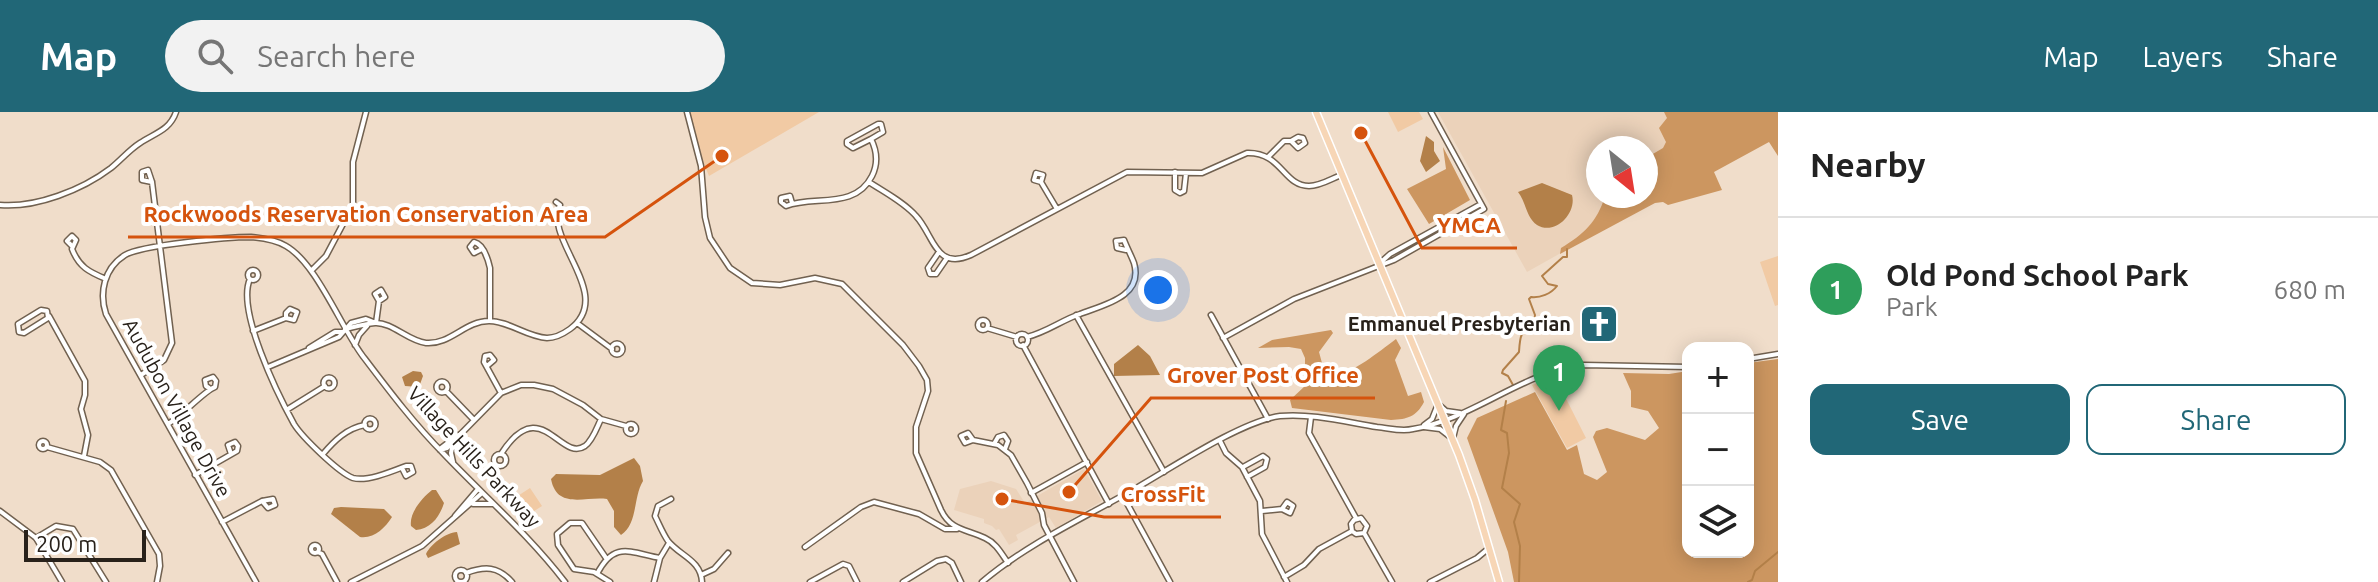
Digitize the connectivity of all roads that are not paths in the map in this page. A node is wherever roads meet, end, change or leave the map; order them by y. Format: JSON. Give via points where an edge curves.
{"nodes":[{"id":1,"x":176,"y":112,"type":"edge"},
{"id":2,"x":366,"y":112,"type":"edge"},
{"id":3,"x":687,"y":112,"type":"edge"},
{"id":4,"x":1316,"y":112,"type":"edge"},
{"id":5,"x":1431,"y":112,"type":"edge"},
{"id":6,"x":871,"y":139,"type":"junction"},
{"id":7,"x":1291,"y":141,"type":"dead end"},
{"id":8,"x":1269,"y":156,"type":"junction"},
{"id":9,"x":1175,"y":172,"type":"junction"},
{"id":10,"x":1186,"y":173,"type":"junction"},
{"id":11,"x":1342,"y":174,"type":"junction"},
{"id":12,"x":152,"y":182,"type":"dead end"},
{"id":13,"x":869,"y":182,"type":"junction"},
{"id":14,"x":1041,"y":182,"type":"dead end"},
{"id":15,"x":556,"y":202,"type":"dead end"},
{"id":16,"x":792,"y":203,"type":"dead end"},
{"id":17,"x":0,"y":205,"type":"edge"},
{"id":18,"x":1057,"y":209,"type":"junction"},
{"id":19,"x":72,"y":246,"type":"dead end"},
{"id":20,"x":160,"y":247,"type":"junction"},
{"id":21,"x":482,"y":249,"type":"junction"},
{"id":22,"x":1126,"y":250,"type":"dead end"},
{"id":23,"x":939,"y":252,"type":"junction"},
{"id":24,"x":947,"y":258,"type":"junction"},
{"id":25,"x":1379,"y":264,"type":"junction"},
{"id":26,"x":312,"y":270,"type":"junction"},
{"id":27,"x":106,"y":279,"type":"junction"},
{"id":28,"x":250,"y":279,"type":"dead end"},
{"id":29,"x":379,"y":301,"type":"dead end"},
{"id":30,"x":1076,"y":315,"type":"junction"},
{"id":31,"x":1211,"y":315,"type":"dead end"},
{"id":32,"x":49,"y":316,"type":"junction"},
{"id":33,"x":286,"y":318,"type":"dead end"},
{"id":34,"x":490,"y":321,"type":"junction"},
{"id":35,"x":376,"y":323,"type":"junction"},
{"id":36,"x":577,"y":323,"type":"junction"},
{"id":37,"x":369,"y":325,"type":"junction"},
{"id":38,"x":987,"y":328,"type":"dead end"},
{"id":39,"x":343,"y":330,"type":"junction"},
{"id":40,"x":253,"y":331,"type":"junction"},
{"id":41,"x":1017,"y":337,"type":"junction"},
{"id":42,"x":1027,"y":337,"type":"junction"},
{"id":43,"x":1223,"y":338,"type":"junction"},
{"id":44,"x":355,"y":345,"type":"junction"},
{"id":45,"x":1023,"y":345,"type":"junction"},
{"id":46,"x":612,"y":349,"type":"dead end"},
{"id":47,"x":1778,"y":354,"type":"edge"},
{"id":48,"x":1754,"y":358,"type":"edge"},
{"id":49,"x":486,"y":365,"type":"dead end"},
{"id":50,"x":268,"y":367,"type":"junction"},
{"id":51,"x":1682,"y":367,"type":"edge"},
{"id":52,"x":141,"y":375,"type":"junction"},
{"id":53,"x":325,"y":386,"type":"dead end"},
{"id":54,"x":209,"y":388,"type":"dead end"},
{"id":55,"x":446,"y":391,"type":"dead end"},
{"id":56,"x":501,"y":393,"type":"junction"},
{"id":57,"x":1438,"y":404,"type":"junction"},
{"id":58,"x":288,"y":409,"type":"junction"},
{"id":59,"x":1465,"y":413,"type":"junction"},
{"id":60,"x":1311,"y":417,"type":"junction"},
{"id":61,"x":473,"y":419,"type":"junction"},
{"id":62,"x":601,"y":419,"type":"junction"},
{"id":63,"x":1268,"y":419,"type":"junction"},
{"id":64,"x":1445,"y":420,"type":"junction"},
{"id":65,"x":168,"y":424,"type":"junction"},
{"id":66,"x":365,"y":425,"type":"dead end"},
{"id":67,"x":626,"y":426,"type":"dead end"},
{"id":68,"x":1422,"y":427,"type":"junction"},
{"id":69,"x":456,"y":437,"type":"junction"},
{"id":70,"x":973,"y":440,"type":"dead end"},
{"id":71,"x":1453,"y":440,"type":"junction"},
{"id":72,"x":1220,"y":441,"type":"junction"},
{"id":73,"x":994,"y":444,"type":"junction"},
{"id":74,"x":47,"y":447,"type":"dead end"},
{"id":75,"x":1005,"y":449,"type":"junction"},
{"id":76,"x":440,"y":450,"type":"junction"},
{"id":77,"x":234,"y":453,"type":"dead end"},
{"id":78,"x":323,"y":454,"type":"junction"},
{"id":79,"x":501,"y":454,"type":"dead end"},
{"id":80,"x":84,"y":456,"type":"junction"},
{"id":81,"x":1087,"y":462,"type":"junction"},
{"id":82,"x":454,"y":464,"type":"junction"},
{"id":83,"x":1242,"y":467,"type":"junction"},
{"id":84,"x":402,"y":468,"type":"dead end"},
{"id":85,"x":1164,"y":472,"type":"junction"},
{"id":86,"x":195,"y":475,"type":"junction"},
{"id":87,"x":1247,"y":477,"type":"junction"},
{"id":88,"x":480,"y":491,"type":"junction"},
{"id":89,"x":1031,"y":493,"type":"junction"},
{"id":90,"x":1123,"y":496,"type":"junction"},
{"id":91,"x":671,"y":499,"type":"dead end"},
{"id":92,"x":265,"y":500,"type":"dead end"},
{"id":93,"x":493,"y":504,"type":"junction"},
{"id":94,"x":1109,"y":504,"type":"junction"},
{"id":95,"x":470,"y":505,"type":"junction"},
{"id":96,"x":1282,"y":509,"type":"dead end"},
{"id":97,"x":0,"y":511,"type":"edge"},
{"id":98,"x":1262,"y":511,"type":"junction"},
{"id":99,"x":454,"y":518,"type":"junction"},
{"id":100,"x":1356,"y":518,"type":"junction"},
{"id":101,"x":222,"y":522,"type":"junction"},
{"id":102,"x":960,"y":529,"type":"junction"},
{"id":103,"x":1352,"y":531,"type":"junction"},
{"id":104,"x":1364,"y":533,"type":"junction"},
{"id":105,"x":1050,"y":537,"type":"junction"},
{"id":106,"x":36,"y":538,"type":"junction"},
{"id":107,"x":669,"y":543,"type":"junction"},
{"id":108,"x":805,"y":547,"type":"dead end"},
{"id":109,"x":1489,"y":548,"type":"junction"},
{"id":110,"x":318,"y":552,"type":"dead end"},
{"id":111,"x":728,"y":553,"type":"dead end"},
{"id":112,"x":606,"y":558,"type":"junction"},
{"id":113,"x":660,"y":558,"type":"junction"},
{"id":114,"x":1477,"y":558,"type":"junction"},
{"id":115,"x":1008,"y":563,"type":"junction"},
{"id":116,"x":1493,"y":563,"type":"junction"},
{"id":117,"x":466,"y":573,"type":"dead end"},
{"id":118,"x":597,"y":574,"type":"junction"},
{"id":119,"x":701,"y":575,"type":"junction"},
{"id":120,"x":1286,"y":580,"type":"edge"},
{"id":121,"x":62,"y":582,"type":"edge"},
{"id":122,"x":106,"y":582,"type":"edge"},
{"id":123,"x":157,"y":582,"type":"edge"},
{"id":124,"x":256,"y":582,"type":"edge"},
{"id":125,"x":337,"y":582,"type":"edge"},
{"id":126,"x":351,"y":582,"type":"edge"},
{"id":127,"x":512,"y":582,"type":"edge"},
{"id":128,"x":565,"y":582,"type":"edge"},
{"id":129,"x":610,"y":582,"type":"edge"},
{"id":130,"x":654,"y":582,"type":"edge"},
{"id":131,"x":702,"y":582,"type":"edge"},
{"id":132,"x":810,"y":582,"type":"edge"},
{"id":133,"x":857,"y":582,"type":"edge"},
{"id":134,"x":903,"y":582,"type":"edge"},
{"id":135,"x":961,"y":582,"type":"edge"},
{"id":136,"x":982,"y":582,"type":"edge"},
{"id":137,"x":1074,"y":582,"type":"edge"},
{"id":138,"x":1170,"y":582,"type":"edge"},
{"id":139,"x":1392,"y":582,"type":"edge"},
{"id":140,"x":1430,"y":582,"type":"edge"},
{"id":141,"x":1499,"y":582,"type":"edge"}],
"edges":[{"from":1,"to":17,"type":"street","via":[[173,123],[110,169],[58,196],[27,205]]},
{"from":2,"to":26,"type":"street","via":[[353,162],[353,205],[326,256]]},
{"from":3,"to":102,"type":"street","via":[[701,166],[710,238],[730,268],[752,283],[780,285],[815,278],[842,284],[919,366],[928,391],[916,427],[916,453],[946,520]]},
{"from":4,"to":11,"type":"main road"},
{"from":5,"to":25,"type":"street","via":[[1483,206]]},
{"from":6,"to":6,"type":"street","via":[[883,132],[881,124],[849,138],[847,144],[853,148]]},
{"from":6,"to":13,"type":"street","via":[[876,166]]},
{"from":7,"to":8,"type":"street"},
{"from":8,"to":10,"type":"street","via":[[1247,153],[1206,172]]},
{"from":8,"to":11,"type":"street","via":[[1302,185]]},
{"from":9,"to":10,"type":"street"},
{"from":9,"to":10,"type":"street","via":[[1175,190],[1180,193]]},
{"from":9,"to":18,"type":"street","via":[[1127,172]]},
{"from":11,"to":25,"type":"main road"},
{"from":12,"to":20,"type":"street"},
{"from":13,"to":16,"type":"street","via":[[847,198]]},
{"from":13,"to":23,"type":"street","via":[[915,214]]},
{"from":14,"to":18,"type":"street"},
{"from":15,"to":36,"type":"street","via":[[557,221],[585,292]]},
{"from":18,"to":24,"type":"street","via":[[971,255]]},
{"from":19,"to":27,"type":"street","via":[[81,266]]},
{"from":20,"to":26,"type":"street","name":"Village Hills Parkway","via":[[253,237],[279,243]]},
{"from":20,"to":27,"type":"street","via":[[126,255]]},
{"from":20,"to":52,"type":"street","via":[[172,347],[164,360]]},
{"from":21,"to":21,"type":"street","via":[[476,253],[472,243],[479,244]]},
{"from":21,"to":34,"type":"street","via":[[491,271]]},
{"from":22,"to":30,"type":"street","via":[[1135,269],[1129,289],[1117,301]]},
{"from":23,"to":24,"type":"street"},
{"from":23,"to":24,"type":"street","via":[[928,268],[930,274],[936,274]]},
{"from":25,"to":43,"type":"street","via":[[1294,299]]},
{"from":25,"to":57,"type":"main road"},
{"from":26,"to":39,"type":"street","name":"Village Hills Parkway"},
{"from":27,"to":52,"type":"street","name":"Audubon Village Drive","via":[[106,314]]},
{"from":28,"to":40,"type":"street"},
{"from":29,"to":35,"type":"street"},
{"from":30,"to":42,"type":"street"},
{"from":30,"to":85,"type":"street"},
{"from":31,"to":43,"type":"street"},
{"from":32,"to":32,"type":"street","via":[[41,310],[17,329],[24,333]]},
{"from":32,"to":80,"type":"street","via":[[85,381]]},
{"from":33,"to":40,"type":"street"},
{"from":34,"to":35,"type":"street","via":[[428,343]]},
{"from":34,"to":36,"type":"street","via":[[551,338]]},
{"from":35,"to":37,"type":"street"},
{"from":35,"to":39,"type":"street","via":[[355,321]]},
{"from":36,"to":46,"type":"street"},
{"from":37,"to":39,"type":"street"},
{"from":37,"to":44,"type":"street"},
{"from":38,"to":41,"type":"street"},
{"from":39,"to":44,"type":"street","name":"Village Hills Parkway"},
{"from":39,"to":50,"type":"street","via":[[331,341]]},
{"from":40,"to":50,"type":"street"},
{"from":41,"to":42,"type":"street"},
{"from":41,"to":45,"type":"street"},
{"from":42,"to":45,"type":"street"},
{"from":43,"to":63,"type":"street"},
{"from":44,"to":76,"type":"street","name":"Village Hills Parkway"},
{"from":45,"to":81,"type":"street"},
{"from":47,"to":48,"type":"street"},
{"from":49,"to":56,"type":"street"},
{"from":50,"to":58,"type":"street"},
{"from":51,"to":59,"type":"street","via":[[1567,367]]},
{"from":52,"to":65,"type":"street","name":"Audubon Village Drive"},
{"from":53,"to":58,"type":"street"},
{"from":54,"to":65,"type":"street"},
{"from":55,"to":61,"type":"street"},
{"from":56,"to":61,"type":"street"},
{"from":56,"to":62,"type":"street","via":[[521,385],[545,387],[568,395]]},
{"from":57,"to":59,"type":"street"},
{"from":57,"to":64,"type":"main road"},
{"from":57,"to":68,"type":"street"},
{"from":58,"to":78,"type":"street","via":[[295,426]]},
{"from":59,"to":64,"type":"street"},
{"from":59,"to":71,"type":"street"},
{"from":60,"to":63,"type":"street"},
{"from":60,"to":68,"type":"street","via":[[1397,429]]},
{"from":60,"to":100,"type":"street","via":[[1309,433]]},
{"from":61,"to":69,"type":"street"},
{"from":62,"to":67,"type":"street"},
{"from":62,"to":79,"type":"street","via":[[588,443],[579,448],[531,427]]},
{"from":63,"to":72,"type":"street"},
{"from":64,"to":68,"type":"street"},
{"from":64,"to":71,"type":"main road"},
{"from":65,"to":86,"type":"street","name":"Audubon Village Drive"},
{"from":66,"to":78,"type":"street","via":[[349,430]]},
{"from":68,"to":71,"type":"street","via":[[1441,430]]},
{"from":69,"to":76,"type":"street"},
{"from":69,"to":82,"type":"street"},
{"from":70,"to":73,"type":"street"},
{"from":71,"to":109,"type":"main road"},
{"from":72,"to":83,"type":"street"},
{"from":72,"to":85,"type":"street"},
{"from":73,"to":75,"type":"street"},
{"from":73,"to":75,"type":"street","via":[[1004,435]]},
{"from":74,"to":80,"type":"street"},
{"from":75,"to":89,"type":"street"},
{"from":76,"to":82,"type":"street","name":"Village Hills Parkway"},
{"from":77,"to":86,"type":"street"},
{"from":78,"to":84,"type":"street","via":[[355,479]]},
{"from":80,"to":123,"type":"street","via":[[113,473],[159,554]]},
{"from":81,"to":89,"type":"street"},
{"from":81,"to":94,"type":"street"},
{"from":82,"to":88,"type":"street","name":"Village Hills Parkway"},
{"from":83,"to":87,"type":"street"},
{"from":83,"to":87,"type":"street","via":[[1263,456],[1267,459],[1265,467]]},
{"from":85,"to":90,"type":"street"},
{"from":86,"to":101,"type":"street","name":"Audubon Village Drive"},
{"from":87,"to":98,"type":"street"},
{"from":88,"to":93,"type":"street","name":"Village Hills Parkway"},
{"from":88,"to":95,"type":"street"},
{"from":88,"to":99,"type":"street"},
{"from":89,"to":105,"type":"street"},
{"from":90,"to":94,"type":"street"},
{"from":90,"to":138,"type":"street"},
{"from":91,"to":107,"type":"street","via":[[654,514]]},
{"from":92,"to":101,"type":"street"},
{"from":93,"to":95,"type":"street"},
{"from":93,"to":128,"type":"street","name":"Village Hills Parkway"},
{"from":94,"to":105,"type":"street"},
{"from":95,"to":99,"type":"street"},
{"from":96,"to":98,"type":"street"},
{"from":97,"to":106,"type":"street"},
{"from":98,"to":120,"type":"street","via":[[1262,534]]},
{"from":99,"to":126,"type":"street","via":[[422,546]]},
{"from":100,"to":103,"type":"street"},
{"from":100,"to":104,"type":"street","via":[[1367,523]]},
{"from":101,"to":124,"type":"street","name":"Audubon Village Drive"},
{"from":102,"to":108,"type":"street","via":[[945,529],[919,514],[874,502]]},
{"from":102,"to":115,"type":"street","via":[[988,539]]},
{"from":103,"to":104,"type":"street"},
{"from":103,"to":120,"type":"street","via":[[1319,549]]},
{"from":104,"to":139,"type":"street"},
{"from":105,"to":115,"type":"street"},
{"from":105,"to":137,"type":"street"},
{"from":106,"to":121,"type":"street"},
{"from":106,"to":122,"type":"street","via":[[56,526],[73,529]]},
{"from":107,"to":113,"type":"street"},
{"from":107,"to":119,"type":"street","via":[[696,564]]},
{"from":109,"to":114,"type":"street"},
{"from":109,"to":116,"type":"main road"},
{"from":110,"to":125,"type":"street"},
{"from":111,"to":119,"type":"street"},
{"from":112,"to":113,"type":"street","via":[[621,552]]},
{"from":112,"to":118,"type":"street"},
{"from":112,"to":118,"type":"street","via":[[582,523],[567,525],[557,534],[572,566]]},
{"from":113,"to":130,"type":"street"},
{"from":114,"to":116,"type":"street"},
{"from":114,"to":140,"type":"street"},
{"from":115,"to":136,"type":"street"},
{"from":116,"to":141,"type":"main road"},
{"from":117,"to":127,"type":"street","via":[[491,568]]},
{"from":118,"to":129,"type":"street"},
{"from":119,"to":131,"type":"street"},
{"from":132,"to":133,"type":"street","via":[[843,564]]},
{"from":134,"to":135,"type":"street","via":[[946,559]]}]}
